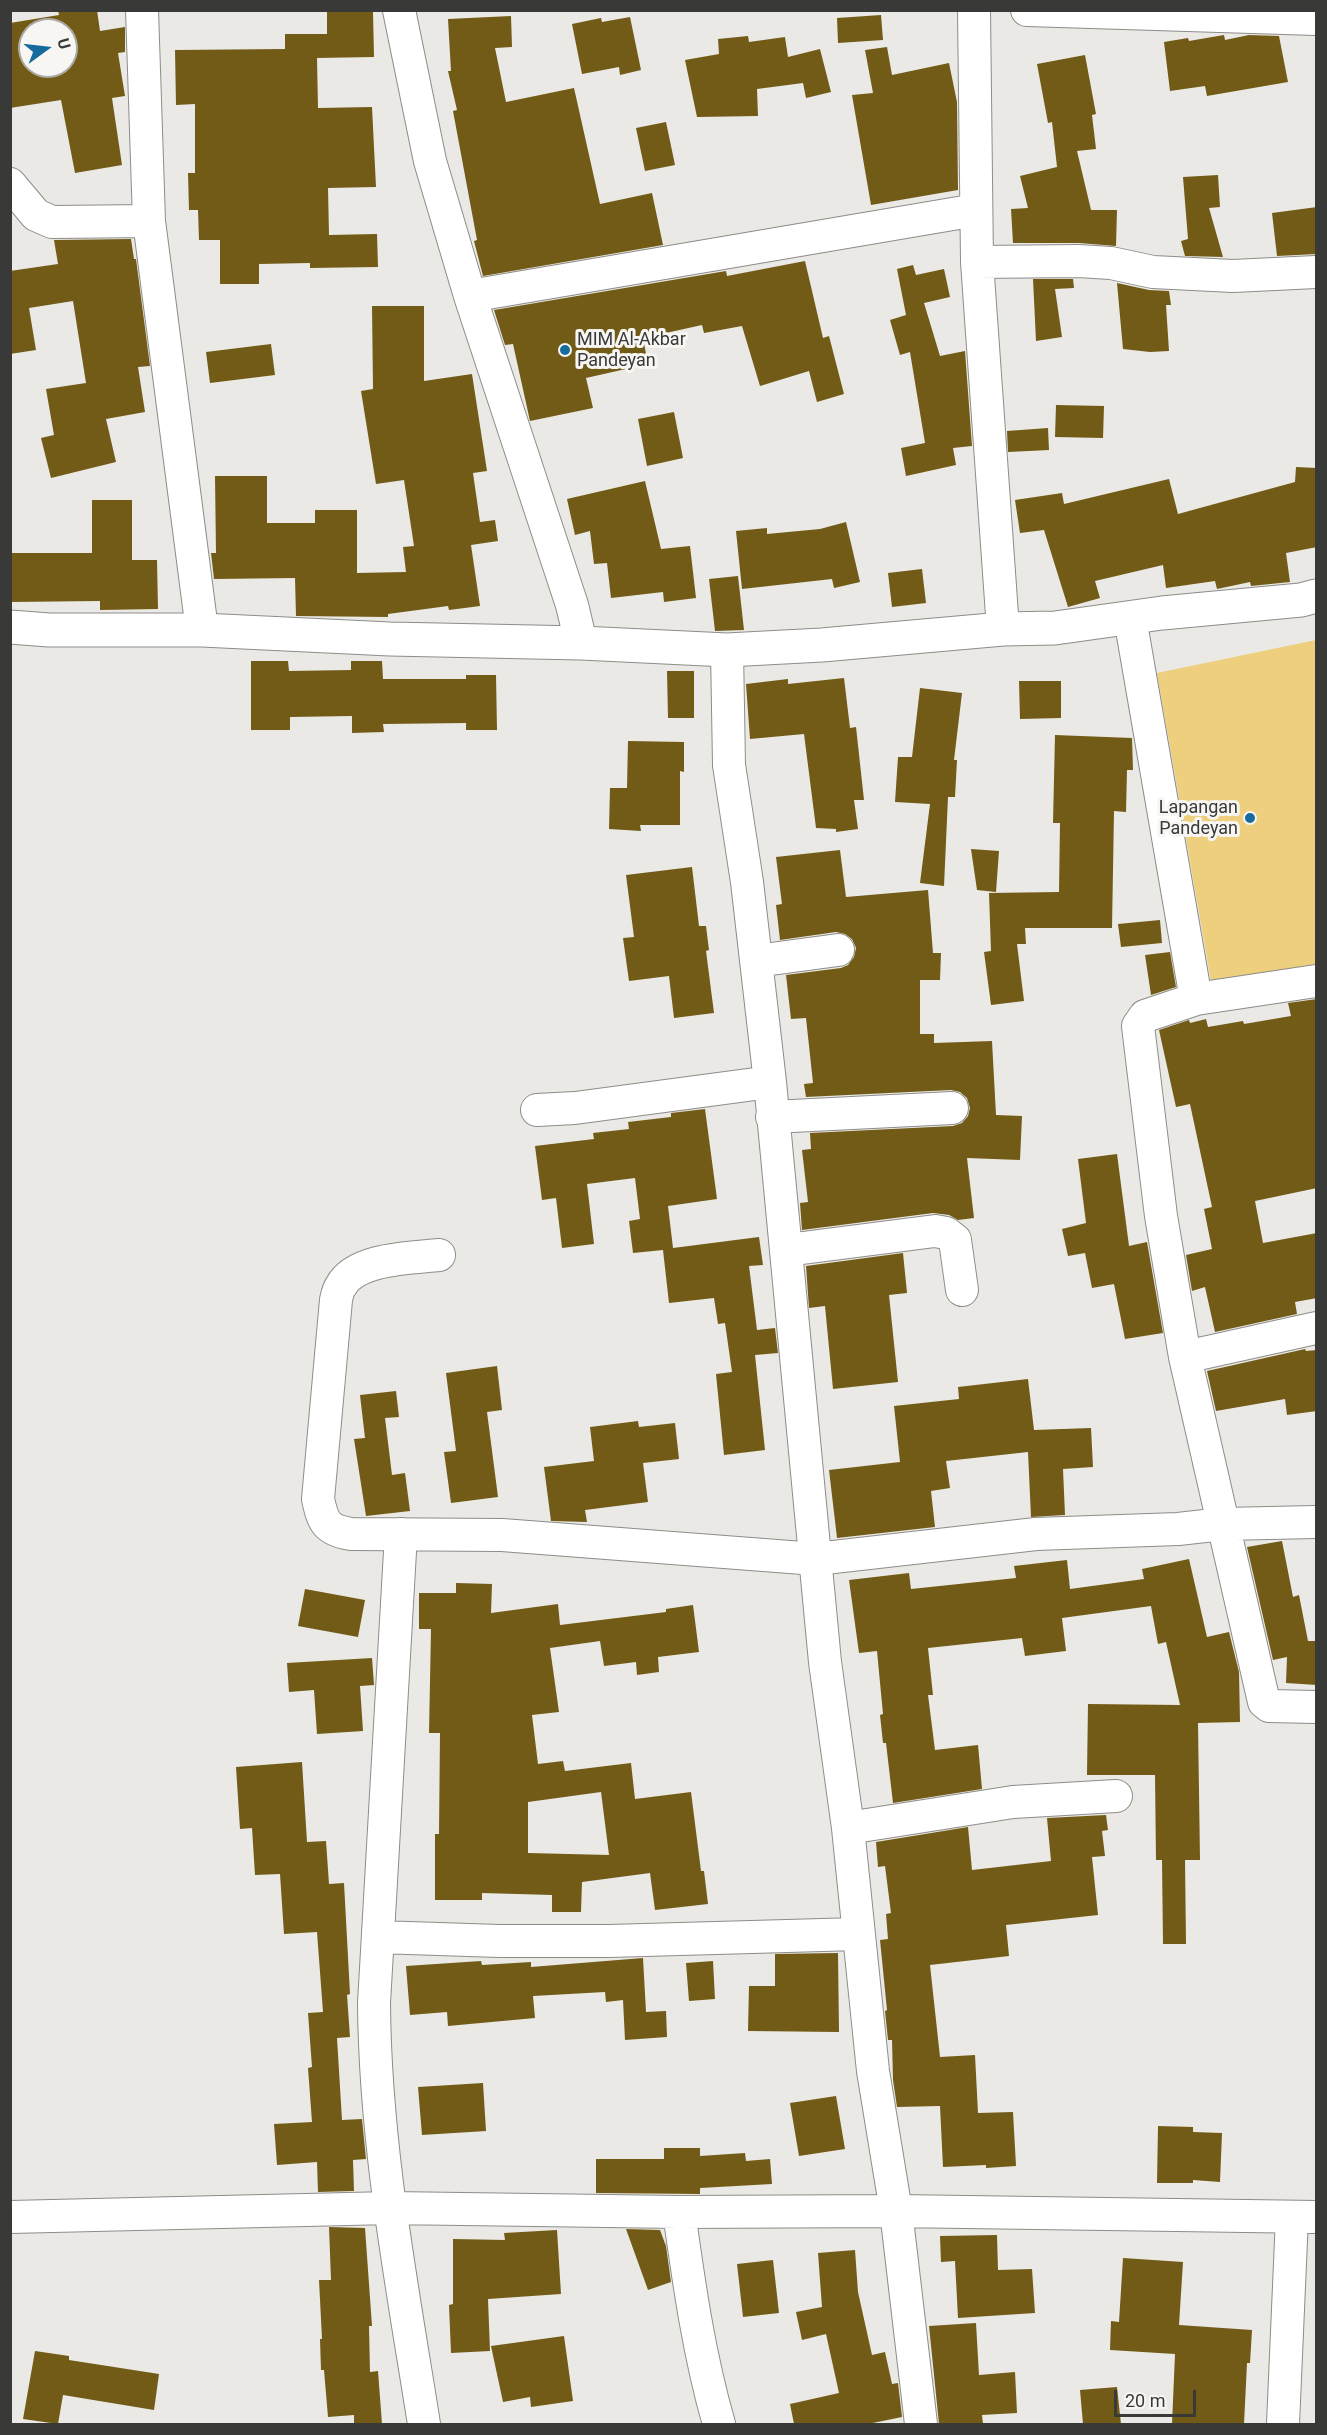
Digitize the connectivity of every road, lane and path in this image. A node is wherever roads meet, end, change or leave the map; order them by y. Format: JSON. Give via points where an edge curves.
{"nodes":[{"id":1,"x":142,"y":10,"type":"edge"},
{"id":2,"x":399,"y":10,"type":"edge"},
{"id":3,"x":974,"y":10,"type":"edge"},
{"id":4,"x":1027,"y":10,"type":"edge"},
{"id":5,"x":1317,"y":19,"type":"edge"},
{"id":6,"x":10,"y":184,"type":"edge"},
{"id":7,"x":976,"y":210,"type":"junction"},
{"id":8,"x":149,"y":220,"type":"junction"},
{"id":9,"x":978,"y":262,"type":"junction"},
{"id":10,"x":1317,"y":272,"type":"edge"},
{"id":11,"x":470,"y":296,"type":"junction"},
{"id":12,"x":1317,"y":596,"type":"edge"},
{"id":13,"x":1130,"y":618,"type":"junction"},
{"id":14,"x":10,"y":627,"type":"edge"},
{"id":15,"x":1003,"y":629,"type":"junction"},
{"id":16,"x":202,"y":630,"type":"junction"},
{"id":17,"x":581,"y":643,"type":"junction"},
{"id":18,"x":727,"y":650,"type":"junction"},
{"id":19,"x":838,"y":950,"type":"dead end"},
{"id":20,"x":756,"y":961,"type":"junction"},
{"id":21,"x":1317,"y":981,"type":"edge"},
{"id":22,"x":1196,"y":999,"type":"junction"},
{"id":23,"x":770,"y":1082,"type":"junction"},
{"id":24,"x":952,"y":1108,"type":"dead end"},
{"id":25,"x":537,"y":1110,"type":"dead end"},
{"id":26,"x":772,"y":1117,"type":"junction"},
{"id":27,"x":787,"y":1250,"type":"junction"},
{"id":28,"x":439,"y":1255,"type":"dead end"},
{"id":29,"x":962,"y":1290,"type":"dead end"},
{"id":30,"x":1317,"y":1328,"type":"edge"},
{"id":31,"x":1185,"y":1357,"type":"junction"},
{"id":32,"x":1317,"y":1522,"type":"edge"},
{"id":33,"x":1223,"y":1524,"type":"junction"},
{"id":34,"x":401,"y":1534,"type":"junction"},
{"id":35,"x":816,"y":1559,"type":"junction"},
{"id":36,"x":1317,"y":1707,"type":"edge"},
{"id":37,"x":1116,"y":1796,"type":"dead end"},
{"id":38,"x":848,"y":1828,"type":"junction"},
{"id":39,"x":858,"y":1934,"type":"junction"},
{"id":40,"x":378,"y":1937,"type":"junction"},
{"id":41,"x":390,"y":2208,"type":"junction"},
{"id":42,"x":896,"y":2211,"type":"junction"},
{"id":43,"x":679,"y":2212,"type":"junction"},
{"id":44,"x":10,"y":2217,"type":"edge"},
{"id":45,"x":1304,"y":2217,"type":"edge"},
{"id":46,"x":424,"y":2424,"type":"edge"},
{"id":47,"x":719,"y":2424,"type":"edge"},
{"id":48,"x":921,"y":2424,"type":"edge"},
{"id":49,"x":1282,"y":2424,"type":"edge"}],
"edges":[{"from":1,"to":8,"type":"street"},
{"from":2,"to":11,"type":"street","via":[[430,161]]},
{"from":3,"to":7,"type":"street"},
{"from":4,"to":5,"type":"street"},
{"from":6,"to":8,"type":"street","via":[[36,215],[52,222]]},
{"from":7,"to":9,"type":"street"},
{"from":7,"to":11,"type":"street"},
{"from":8,"to":16,"type":"street"},
{"from":9,"to":10,"type":"street","via":[[1078,261],[1153,272],[1233,276]]},
{"from":9,"to":15,"type":"street"},
{"from":11,"to":17,"type":"street"},
{"from":12,"to":13,"type":"street"},
{"from":13,"to":15,"type":"street","via":[[1055,628]]},
{"from":13,"to":22,"type":"street"},
{"from":14,"to":16,"type":"street"},
{"from":15,"to":18,"type":"street","via":[[834,645]]},
{"from":16,"to":17,"type":"street"},
{"from":17,"to":18,"type":"street"},
{"from":18,"to":20,"type":"street","via":[[729,765]]},
{"from":19,"to":20,"type":"street"},
{"from":20,"to":23,"type":"street"},
{"from":21,"to":22,"type":"street"},
{"from":22,"to":31,"type":"street","via":[[1145,1016],[1138,1026],[1161,1216]]},
{"from":23,"to":25,"type":"street"},
{"from":23,"to":26,"type":"street"},
{"from":24,"to":26,"type":"street"},
{"from":26,"to":27,"type":"street"},
{"from":27,"to":29,"type":"street","via":[[935,1231],[946,1233],[955,1240]]},
{"from":27,"to":35,"type":"street"},
{"from":28,"to":34,"type":"street","via":[[370,1264],[341,1284],[336,1300],[318,1499],[322,1519],[336,1532]]},
{"from":30,"to":31,"type":"street"},
{"from":31,"to":33,"type":"street"},
{"from":32,"to":33,"type":"street"},
{"from":33,"to":35,"type":"street","via":[[1036,1534]]},
{"from":33,"to":36,"type":"street","via":[[1264,1702],[1269,1707]]},
{"from":34,"to":35,"type":"street","via":[[502,1535]]},
{"from":34,"to":40,"type":"street"},
{"from":35,"to":38,"type":"street","via":[[825,1662]]},
{"from":37,"to":38,"type":"street","via":[[1013,1802]]},
{"from":38,"to":39,"type":"street"},
{"from":39,"to":40,"type":"street","via":[[609,1941]]},
{"from":39,"to":42,"type":"street","via":[[873,2071]]},
{"from":40,"to":41,"type":"street","via":[[374,2037]]},
{"from":41,"to":43,"type":"street"},
{"from":41,"to":44,"type":"street"},
{"from":41,"to":46,"type":"street"},
{"from":42,"to":43,"type":"street"},
{"from":42,"to":45,"type":"street"},
{"from":42,"to":48,"type":"street"},
{"from":43,"to":47,"type":"street","via":[[705,2377]]},
{"from":45,"to":49,"type":"street"}]}
